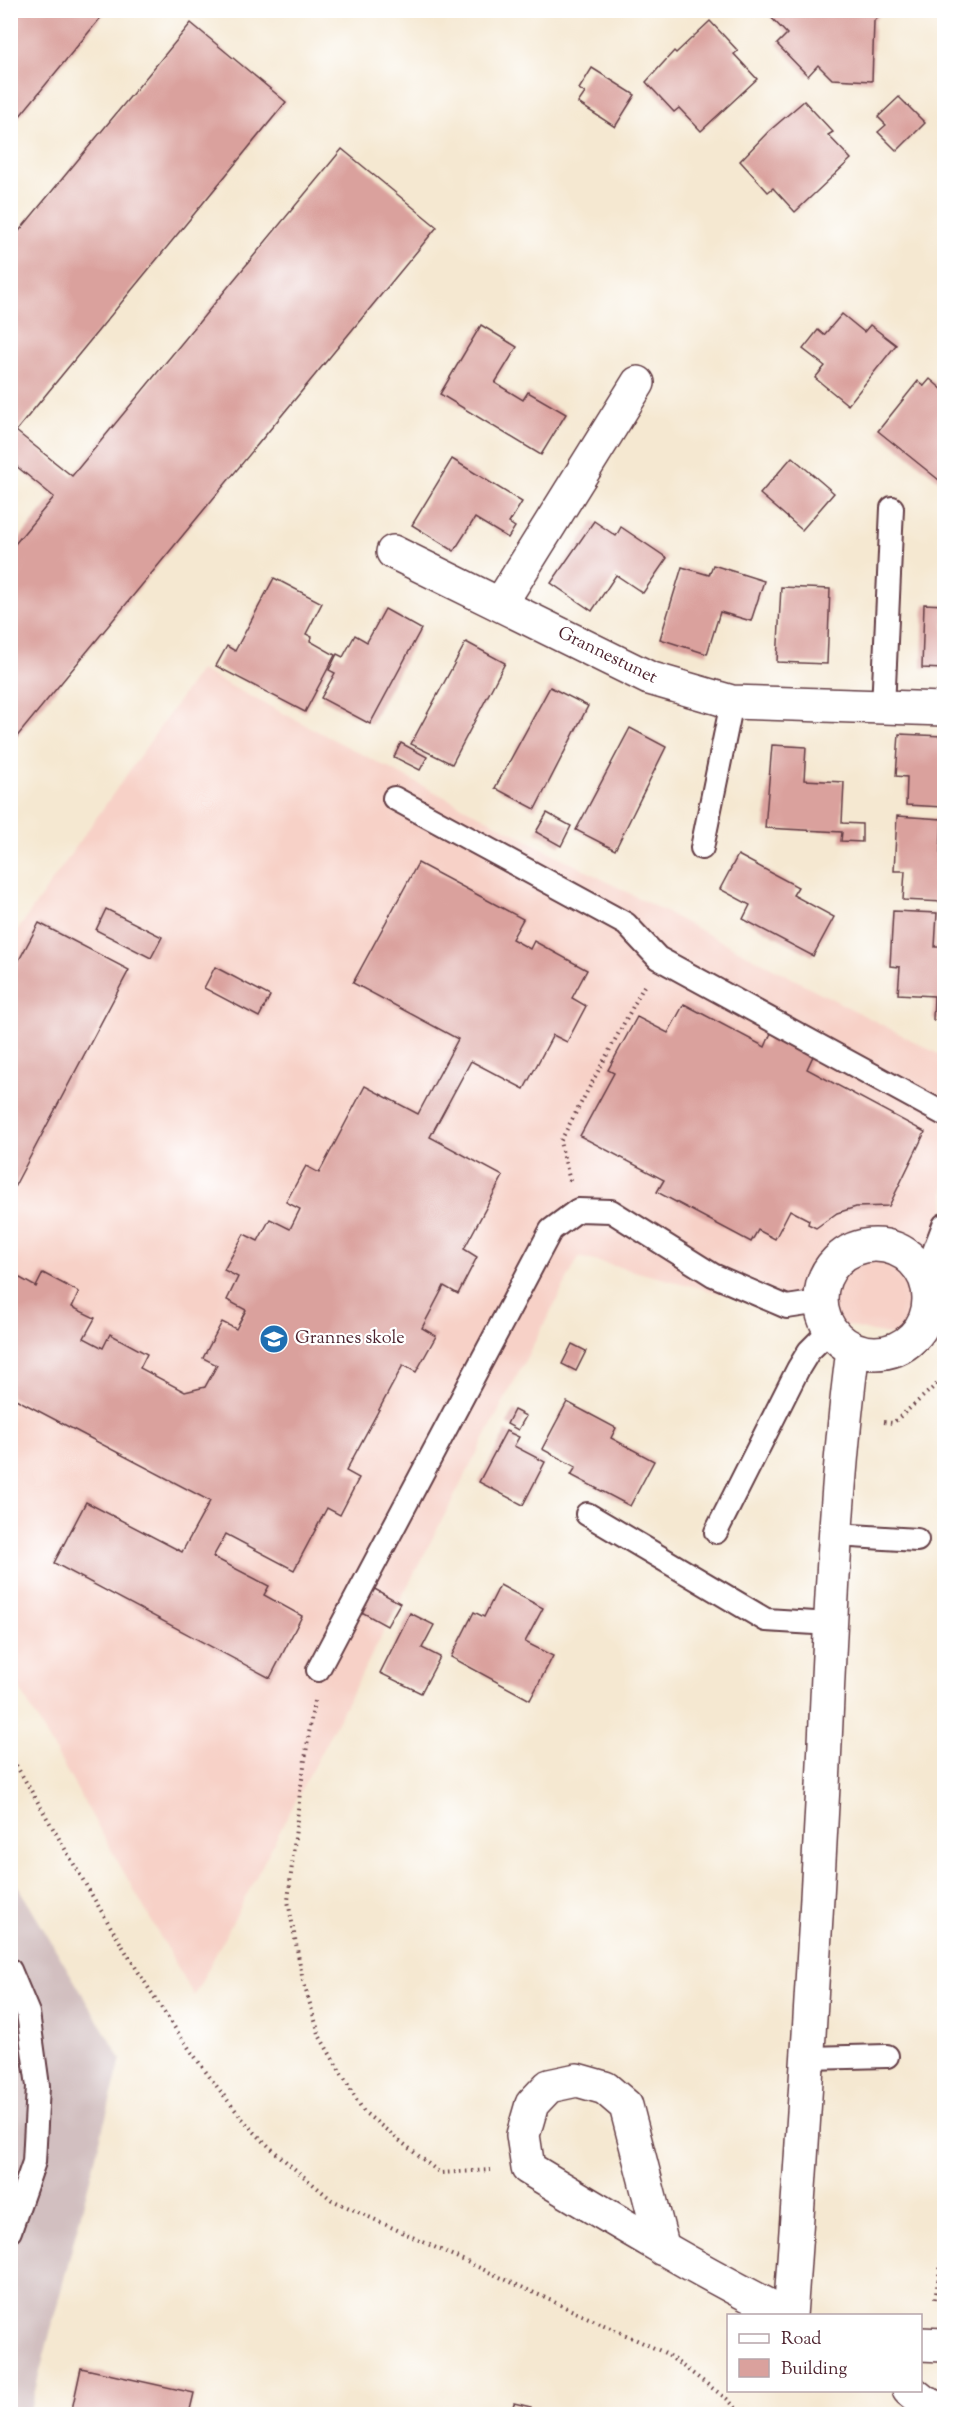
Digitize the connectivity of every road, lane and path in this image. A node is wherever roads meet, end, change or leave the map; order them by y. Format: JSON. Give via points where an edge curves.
{"nodes":[{"id":1,"x":639,"y":383,"type":"dead end"},
{"id":2,"x":892,"y":508,"type":"dead end"},
{"id":3,"x":393,"y":552,"type":"dead end"},
{"id":4,"x":501,"y":603,"type":"junction"},
{"id":5,"x":732,"y":702,"type":"junction"},
{"id":6,"x":883,"y":708,"type":"junction"},
{"id":7,"x":945,"y":709,"type":"edge"},
{"id":8,"x":394,"y":798,"type":"dead end"},
{"id":9,"x":702,"y":848,"type":"dead end"},
{"id":10,"x":658,"y":958,"type":"junction"},
{"id":11,"x":945,"y":1114,"type":"edge"},
{"id":12,"x":578,"y":1210,"type":"junction"},
{"id":13,"x":945,"y":1225,"type":"edge"},
{"id":14,"x":925,"y":1275,"type":"junction"},
{"id":15,"x":834,"y":1327,"type":"junction"},
{"id":16,"x":945,"y":1378,"type":"edge"},
{"id":17,"x":844,"y":1417,"type":"junction"},
{"id":18,"x":587,"y":1514,"type":"dead end"},
{"id":19,"x":716,"y":1532,"type":"dead end"},
{"id":20,"x":836,"y":1535,"type":"junction"},
{"id":21,"x":917,"y":1540,"type":"dead end"},
{"id":22,"x":831,"y":1624,"type":"junction"},
{"id":23,"x":318,"y":1670,"type":"joint"},
{"id":24,"x":10,"y":1755,"type":"edge"},
{"id":25,"x":10,"y":1970,"type":"edge"},
{"id":26,"x":887,"y":2056,"type":"dead end"},
{"id":27,"x":809,"y":2058,"type":"junction"},
{"id":28,"x":528,"y":2168,"type":"junction"},
{"id":29,"x":10,"y":2231,"type":"edge"},
{"id":30,"x":945,"y":2247,"type":"edge"},
{"id":31,"x":663,"y":2249,"type":"junction"},
{"id":32,"x":935,"y":2300,"type":"dead end"},
{"id":33,"x":785,"y":2314,"type":"edge"},
{"id":34,"x":789,"y":2314,"type":"edge"},
{"id":35,"x":922,"y":2344,"type":"edge"},
{"id":36,"x":945,"y":2345,"type":"edge"},
{"id":37,"x":910,"y":2392,"type":"edge"},
{"id":38,"x":945,"y":2410,"type":"edge"},
{"id":39,"x":742,"y":2415,"type":"edge"}],
"edges":[{"from":1,"to":4,"type":"street"},
{"from":2,"to":6,"type":"lane"},
{"from":3,"to":4,"type":"street","name":"Grannestunet"},
{"from":4,"to":5,"type":"street","name":"Grannestunet","via":[[650,678]]},
{"from":5,"to":6,"type":"street","name":"Grannestunet"},
{"from":5,"to":9,"type":"lane"},
{"from":6,"to":7,"type":"street","name":"Grannestunet"},
{"from":8,"to":10,"type":"lane","via":[[626,924]]},
{"from":10,"to":11,"type":"lane"},
{"from":10,"to":12,"type":"path","via":[[560,1142]]},
{"from":12,"to":15,"type":"lane","via":[[611,1211],[713,1275]]},
{"from":12,"to":23,"type":"lane","via":[[551,1230]]},
{"from":13,"to":14,"type":"lane"},
{"from":14,"to":15,"type":"street","via":[[930,1301],[923,1327],[904,1346],[879,1354]]},
{"from":14,"to":15,"type":"street","via":[[905,1253],[876,1245],[848,1251],[827,1273]]},
{"from":15,"to":17,"type":"street"},
{"from":15,"to":19,"type":"lane","via":[[809,1351],[798,1369]]},
{"from":16,"to":17,"type":"path","via":[[892,1423]]},
{"from":17,"to":20,"type":"street"},
{"from":18,"to":22,"type":"lane","via":[[766,1620]]},
{"from":20,"to":21,"type":"lane"},
{"from":20,"to":22,"type":"street"},
{"from":22,"to":27,"type":"street"},
{"from":23,"to":28,"type":"path","via":[[288,1901],[303,1981],[320,2037],[364,2112],[440,2173]]},
{"from":24,"to":39,"type":"path","via":[[151,1992],[242,2118],[288,2164],[332,2200],[665,2353],[727,2398]]},
{"from":25,"to":29,"type":"lane","via":[[28,2013],[38,2086],[34,2162]]},
{"from":26,"to":27,"type":"lane"},
{"from":27,"to":34,"type":"street"},
{"from":28,"to":31,"type":"street"},
{"from":28,"to":31,"type":"street","via":[[523,2135],[532,2104],[549,2086],[578,2080],[605,2088],[626,2106]]},
{"from":30,"to":32,"type":"path"},
{"from":31,"to":33,"type":"street"},
{"from":35,"to":36,"type":"street"},
{"from":37,"to":38,"type":"street","via":[[925,2403]]}]}
